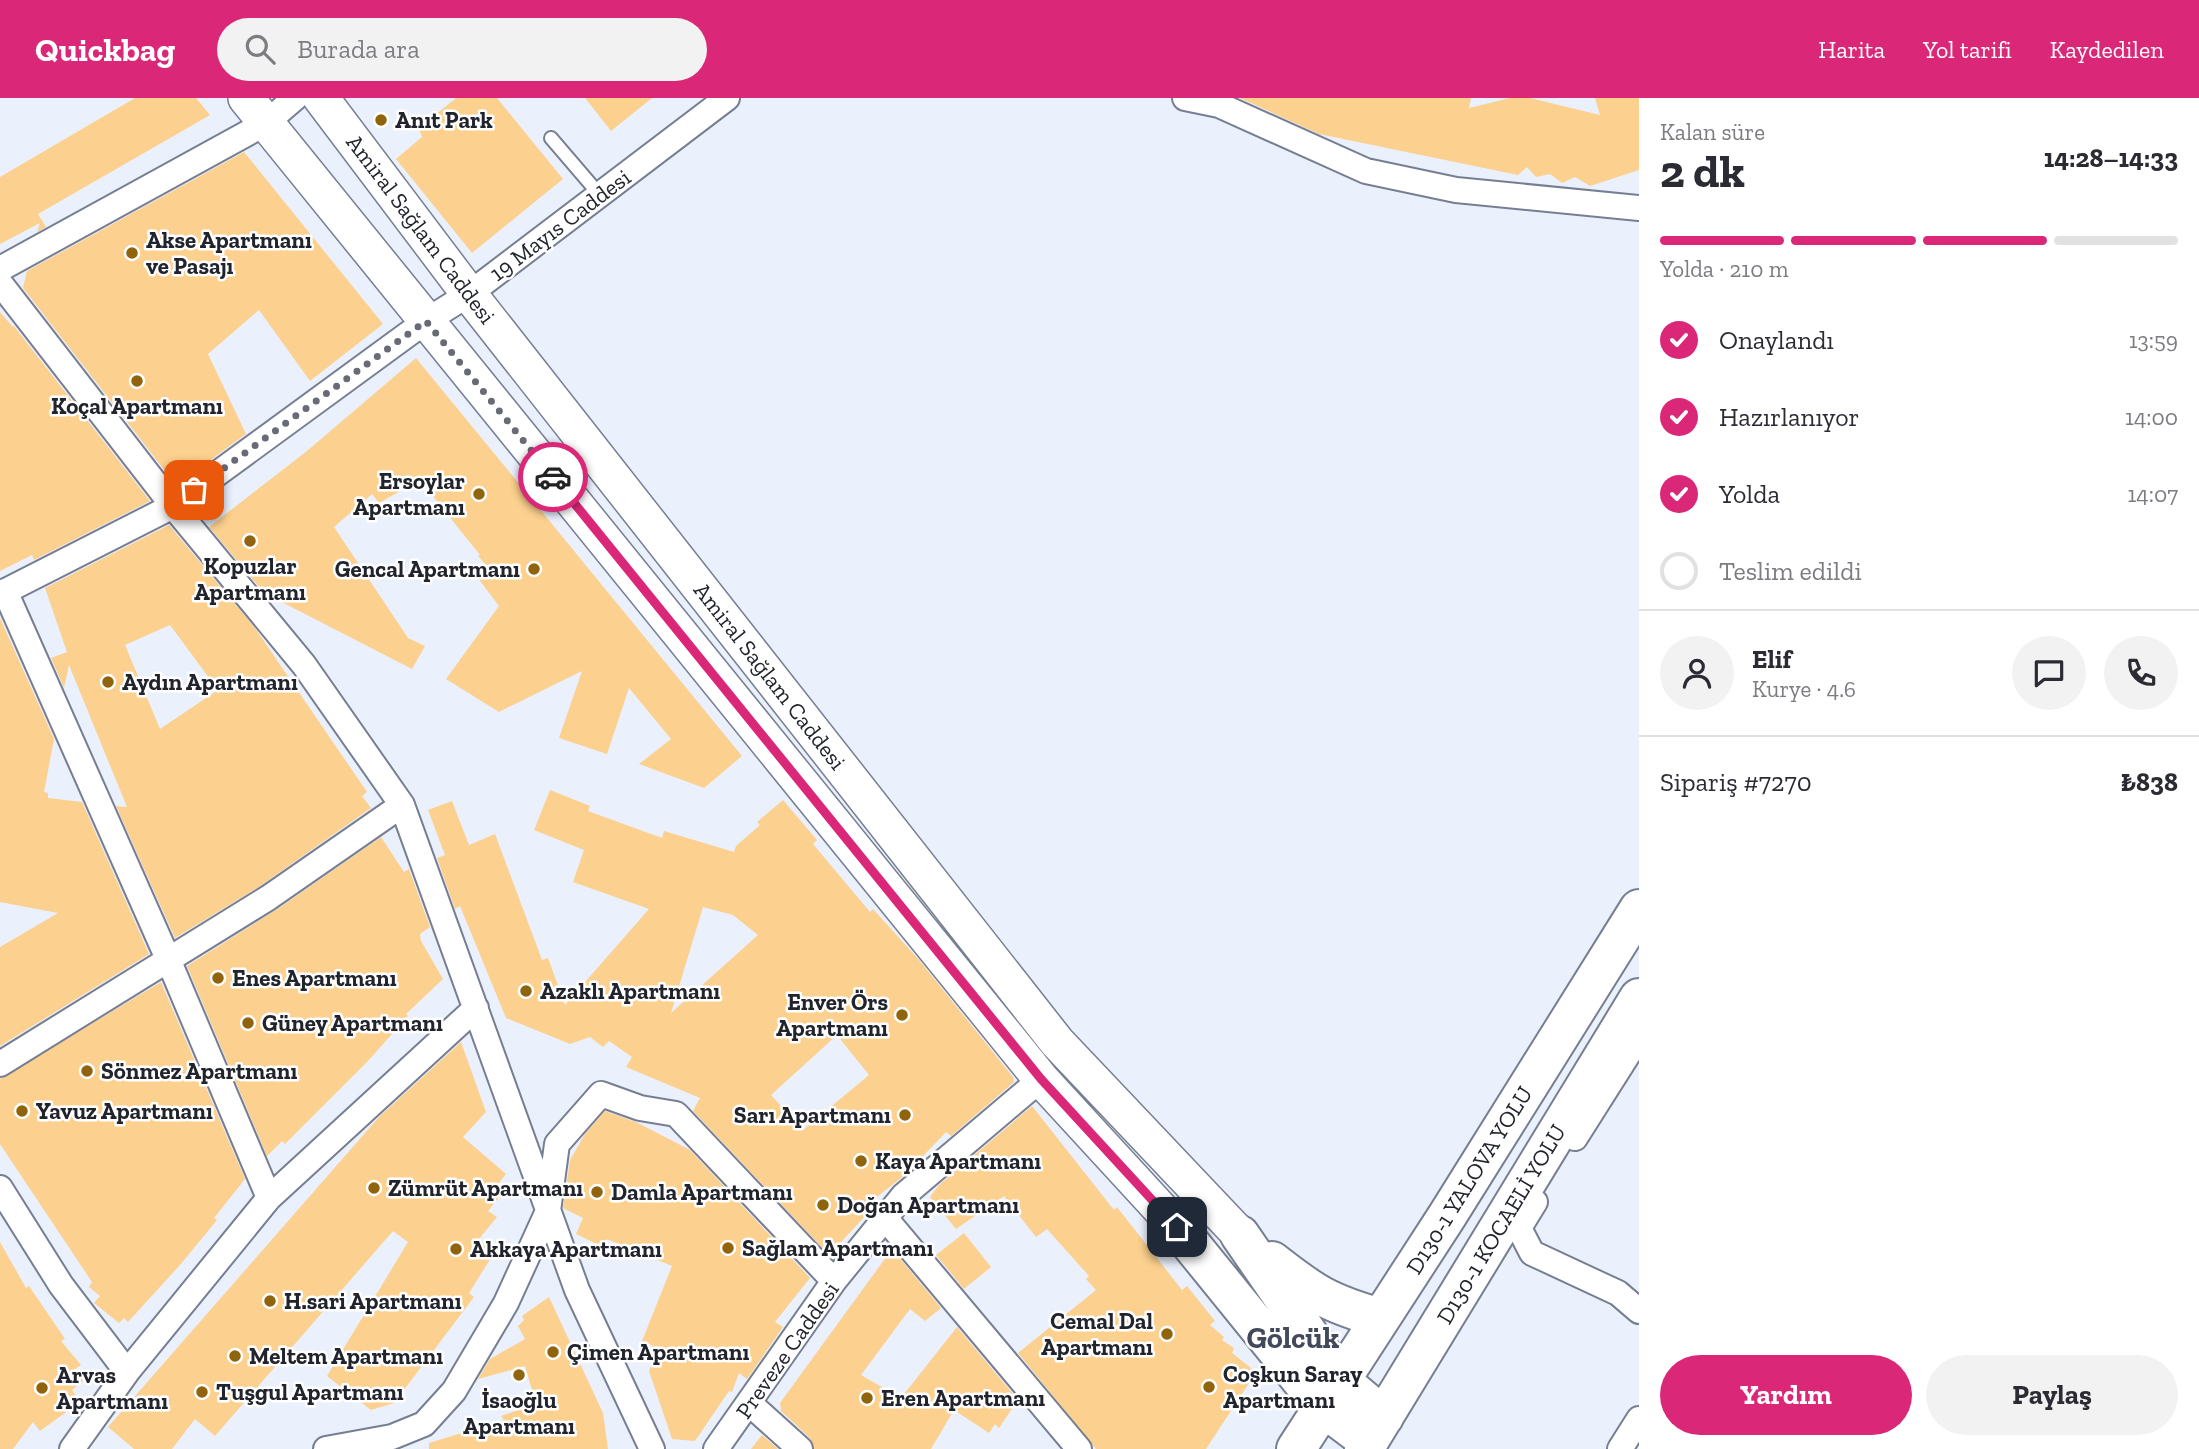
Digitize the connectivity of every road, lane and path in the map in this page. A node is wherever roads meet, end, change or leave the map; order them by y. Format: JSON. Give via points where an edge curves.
{"nodes":[{"id":1,"x":295,"y":98,"type":"edge"},
{"id":2,"x":321,"y":98,"type":"edge"},
{"id":3,"x":727,"y":98,"type":"edge"},
{"id":4,"x":1185,"y":98,"type":"edge"},
{"id":5,"x":1222,"y":102,"type":"edge"},
{"id":6,"x":256,"y":111,"type":"edge"},
{"id":7,"x":551,"y":138,"type":"dead end"},
{"id":8,"x":599,"y":194,"type":"junction"},
{"id":9,"x":1639,"y":208,"type":"edge"},
{"id":10,"x":0,"y":269,"type":"edge"},
{"id":11,"x":0,"y":283,"type":"edge"},
{"id":12,"x":469,"y":294,"type":"junction"},
{"id":13,"x":426,"y":321,"type":"junction"},
{"id":14,"x":173,"y":506,"type":"junction"},
{"id":15,"x":3,"y":593,"type":"edge"},
{"id":16,"x":402,"y":806,"type":"junction"},
{"id":17,"x":1639,"y":909,"type":"edge"},
{"id":18,"x":168,"y":959,"type":"junction"},
{"id":19,"x":477,"y":1008,"type":"junction"},
{"id":20,"x":1638,"y":1013,"type":"edge"},
{"id":21,"x":0,"y":1064,"type":"edge"},
{"id":22,"x":1041,"y":1079,"type":"junction"},
{"id":23,"x":0,"y":1188,"type":"edge"},
{"id":24,"x":269,"y":1198,"type":"junction"},
{"id":25,"x":548,"y":1211,"type":"junction"},
{"id":26,"x":885,"y":1217,"type":"junction"},
{"id":27,"x":1177,"y":1227,"type":"joint"},
{"id":28,"x":1240,"y":1236,"type":"junction"},
{"id":29,"x":834,"y":1281,"type":"junction"},
{"id":30,"x":1639,"y":1311,"type":"edge"},
{"id":31,"x":1380,"y":1318,"type":"junction"},
{"id":32,"x":127,"y":1372,"type":"junction"},
{"id":33,"x":1331,"y":1394,"type":"junction"},
{"id":34,"x":749,"y":1403,"type":"junction"},
{"id":35,"x":1639,"y":1419,"type":"edge"},
{"id":36,"x":1372,"y":1436,"type":"edge"},
{"id":37,"x":74,"y":1448,"type":"edge"},
{"id":38,"x":326,"y":1449,"type":"edge"},
{"id":39,"x":652,"y":1449,"type":"edge"},
{"id":40,"x":716,"y":1449,"type":"edge"},
{"id":41,"x":800,"y":1449,"type":"edge"},
{"id":42,"x":1079,"y":1449,"type":"edge"},
{"id":43,"x":1296,"y":1449,"type":"edge"},
{"id":44,"x":1620,"y":1449,"type":"edge"}],
"edges":[{"from":1,"to":6,"type":"street"},
{"from":2,"to":12,"type":"main road","name":"Amiral Sağlam Caddesi"},
{"from":3,"to":8,"type":"street","name":"19 Mayıs Caddesi"},
{"from":4,"to":5,"type":"street"},
{"from":5,"to":9,"type":"street","via":[[1366,171],[1456,190]]},
{"from":6,"to":10,"type":"street"},
{"from":6,"to":13,"type":"main road","name":"Amiral Sağlam Caddesi"},
{"from":7,"to":8,"type":"lane"},
{"from":8,"to":12,"type":"street","name":"19 Mayıs Caddesi"},
{"from":11,"to":14,"type":"street"},
{"from":12,"to":13,"type":"street","name":"19 Mayıs Caddesi"},
{"from":12,"to":28,"type":"main road","name":"Amiral Sağlam Caddesi","via":[[1057,1042]]},
{"from":13,"to":14,"type":"street","name":"19 Mayıs Caddesi"},
{"from":13,"to":22,"type":"main road","name":"Amiral Sağlam Caddesi"},
{"from":14,"to":15,"type":"street","name":"19 Mayıs Caddesi"},
{"from":14,"to":16,"type":"street","via":[[304,665]]},
{"from":15,"to":18,"type":"street"},
{"from":16,"to":18,"type":"street","via":[[268,898]]},
{"from":16,"to":19,"type":"street"},
{"from":17,"to":31,"type":"highway","name":"D130-1 YALOVA YOLU"},
{"from":18,"to":21,"type":"street"},
{"from":18,"to":24,"type":"street"},
{"from":19,"to":24,"type":"street"},
{"from":19,"to":25,"type":"street"},
{"from":20,"to":30,"type":"street","via":[[1519,1228],[1532,1253],[1618,1293]]},
{"from":20,"to":36,"type":"highway","name":"D130-1 KOCAELİ YOLU"},
{"from":22,"to":26,"type":"street","name":"Preveze Caddesi","via":[[903,1196]]},
{"from":22,"to":27,"type":"main road","name":"Amiral Sağlam Caddesi"},
{"from":23,"to":32,"type":"street","via":[[61,1284]]},
{"from":24,"to":32,"type":"street"},
{"from":25,"to":29,"type":"street","via":[[557,1144],[601,1094],[676,1114]]},
{"from":25,"to":38,"type":"street","via":[[479,1353],[454,1391],[424,1424],[392,1437]]},
{"from":25,"to":39,"type":"street","via":[[577,1290]]},
{"from":26,"to":29,"type":"street","name":"Preveze Caddesi"},
{"from":26,"to":42,"type":"street"},
{"from":27,"to":33,"type":"highway"},
{"from":28,"to":31,"type":"highway","via":[[1315,1295]]},
{"from":28,"to":33,"type":"highway"},
{"from":29,"to":34,"type":"street","name":"Preveze Caddesi"},
{"from":31,"to":33,"type":"highway","name":"D130-1 YALOVA YOLU"},
{"from":32,"to":37,"type":"street"},
{"from":33,"to":36,"type":"highway"},
{"from":33,"to":43,"type":"highway","name":"D130-1 YALOVA YOLU"},
{"from":34,"to":40,"type":"street","name":"Preveze Caddesi"},
{"from":34,"to":41,"type":"street"},
{"from":35,"to":44,"type":"street"}]}
